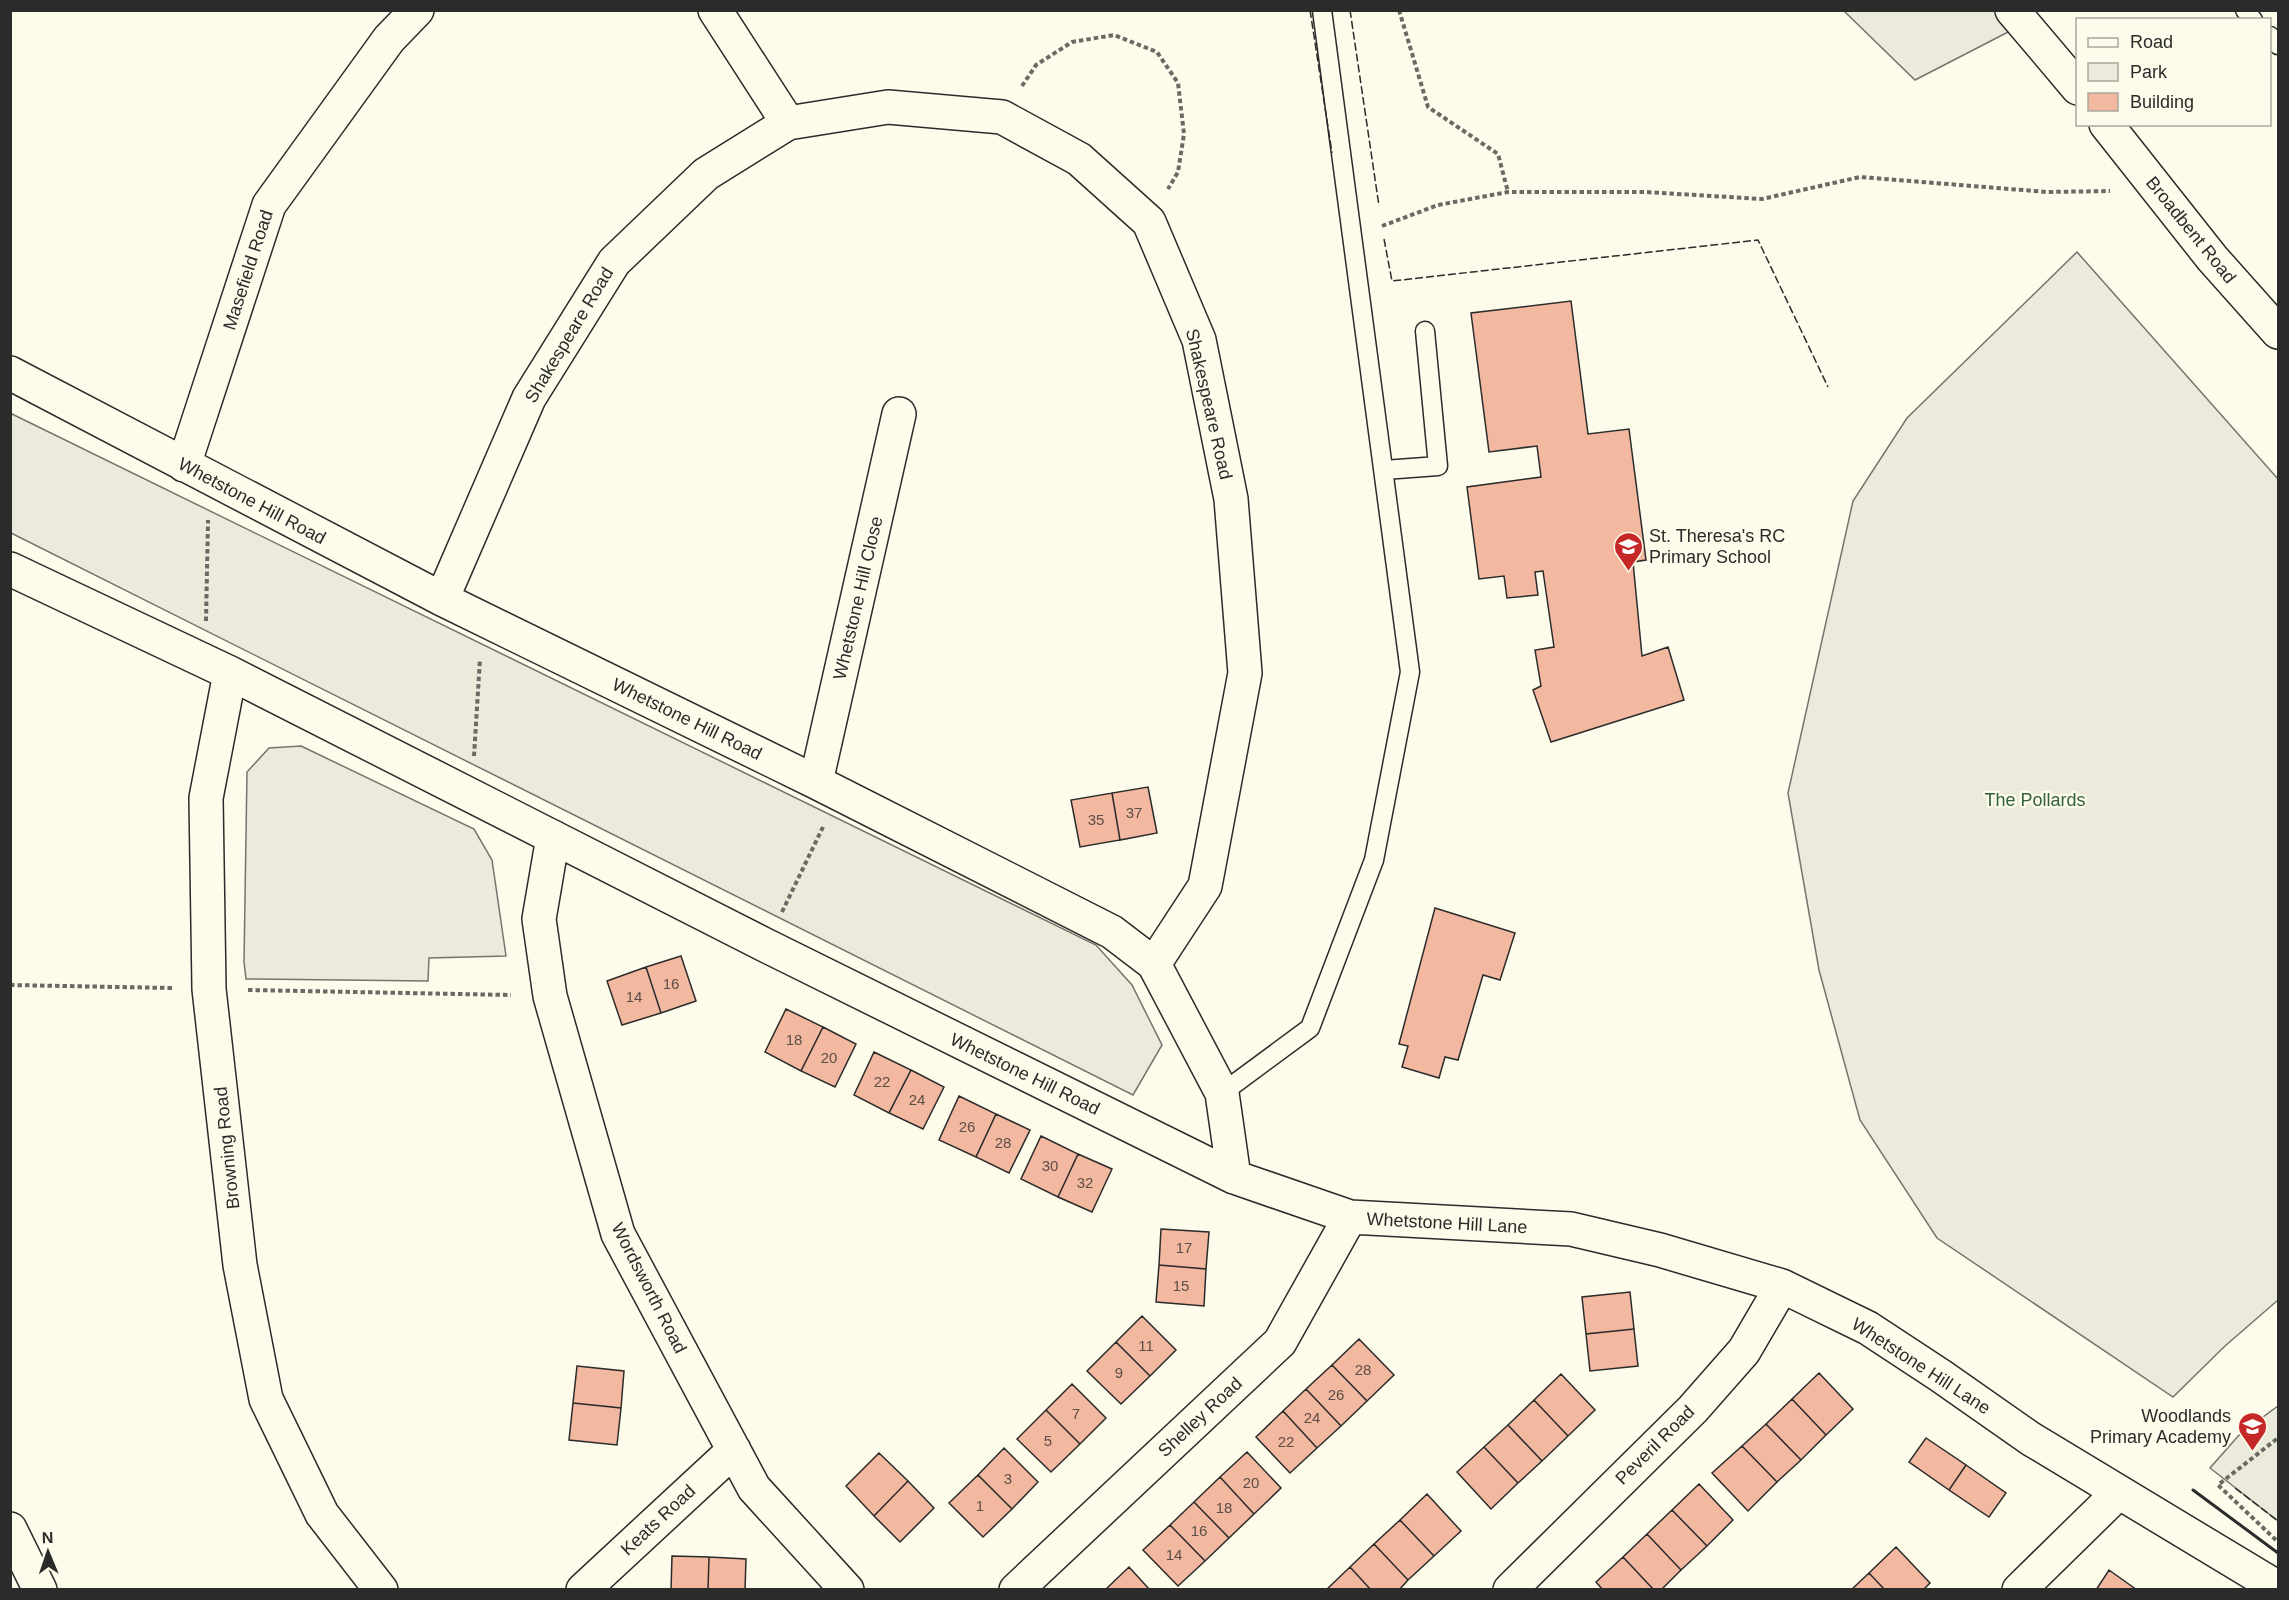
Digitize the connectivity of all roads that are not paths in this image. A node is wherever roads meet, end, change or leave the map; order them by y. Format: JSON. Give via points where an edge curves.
{"nodes":[{"id":1,"x":417,"y":10,"type":"edge"},
{"id":2,"x":716,"y":10,"type":"edge"},
{"id":3,"x":1322,"y":10,"type":"edge"},
{"id":4,"x":2012,"y":10,"type":"edge"},
{"id":5,"x":2076,"y":86,"type":"edge"},
{"id":6,"x":788,"y":123,"type":"junction"},
{"id":7,"x":2108,"y":126,"type":"edge"},
{"id":8,"x":1425,"y":331,"type":"dead end"},
{"id":9,"x":2278,"y":332,"type":"edge"},
{"id":10,"x":10,"y":373,"type":"edge"},
{"id":11,"x":899,"y":414,"type":"dead end"},
{"id":12,"x":184,"y":465,"type":"junction"},
{"id":13,"x":1384,"y":470,"type":"junction"},
{"id":14,"x":10,"y":569,"type":"edge"},
{"id":15,"x":441,"y":599,"type":"junction"},
{"id":16,"x":230,"y":673,"type":"junction"},
{"id":17,"x":816,"y":782,"type":"junction"},
{"id":18,"x":553,"y":837,"type":"junction"},
{"id":19,"x":1154,"y":964,"type":"junction"},
{"id":20,"x":1222,"y":1093,"type":"junction"},
{"id":21,"x":1234,"y":1177,"type":"junction"},
{"id":22,"x":1350,"y":1217,"type":"junction"},
{"id":23,"x":1782,"y":1286,"type":"junction"},
{"id":24,"x":734,"y":1450,"type":"junction"},
{"id":25,"x":2118,"y":1493,"type":"junction"},
{"id":26,"x":10,"y":1529,"type":"edge"},
{"id":27,"x":2278,"y":1588,"type":"edge"},
{"id":28,"x":40,"y":1590,"type":"edge"},
{"id":29,"x":381,"y":1590,"type":"edge"},
{"id":30,"x":583,"y":1590,"type":"edge"},
{"id":31,"x":847,"y":1590,"type":"edge"},
{"id":32,"x":1016,"y":1590,"type":"edge"},
{"id":33,"x":1510,"y":1590,"type":"edge"},
{"id":34,"x":2019,"y":1590,"type":"edge"}],
"edges":[{"from":1,"to":12,"type":"street","name":"Masefield Road","via":[[389,39],[269,205]]},
{"from":2,"to":6,"type":"street"},
{"from":3,"to":13,"type":"lane"},
{"from":4,"to":5,"type":"street"},
{"from":6,"to":15,"type":"street","name":"Shakespeare Road","via":[[706,174],[614,262],[529,398]]},
{"from":6,"to":19,"type":"street","name":"Shakespeare Road","via":[[888,107],[1002,117],[1079,159],[1149,222],[1198,340],[1231,499],[1245,673],[1205,886]]},
{"from":7,"to":9,"type":"street","name":"Broadbent Road","via":[[2212,258]]},
{"from":8,"to":13,"type":"lane","via":[[1438,466]]},
{"from":10,"to":12,"type":"street","name":"Whetstone Hill Road"},
{"from":11,"to":17,"type":"street","name":"Whetstone Hill Close"},
{"from":12,"to":15,"type":"street","name":"Whetstone Hill Road"},
{"from":13,"to":20,"type":"lane","via":[[1410,672],[1374,860],[1310,1028]]},
{"from":14,"to":16,"type":"street","name":"Whetstone Hill Road"},
{"from":15,"to":17,"type":"street","name":"Whetstone Hill Road"},
{"from":16,"to":18,"type":"street","name":"Whetstone Hill Road"},
{"from":16,"to":29,"type":"street","name":"Browning Road","via":[[206,798],[209,989],[240,1265],[266,1399],[322,1514]]},
{"from":17,"to":19,"type":"street","name":"Whetstone Hill Road","via":[[1112,932]]},
{"from":18,"to":21,"type":"street","name":"Whetstone Hill Road"},
{"from":18,"to":24,"type":"street","name":"Wordsworth Road","via":[[539,919],[550,996],[618,1234]]},
{"from":19,"to":20,"type":"street","name":"Whetstone Hill Road"},
{"from":20,"to":21,"type":"street","name":"Whetstone Hill Road"},
{"from":21,"to":22,"type":"street","name":"Whetstone Hill Road"},
{"from":22,"to":23,"type":"street","name":"Whetstone Hill Lane","via":[[1571,1229]]},
{"from":22,"to":32,"type":"street","name":"Shelley Road","via":[[1280,1342]]},
{"from":23,"to":25,"type":"street","name":"Whetstone Hill Lane","via":[[1868,1328]]},
{"from":23,"to":33,"type":"street","name":"Peveril Road","via":[[1744,1351],[1693,1409]]},
{"from":24,"to":30,"type":"street","name":"Keats Road"},
{"from":24,"to":31,"type":"street","name":"Wordsworth Road","via":[[754,1488]]},
{"from":25,"to":27,"type":"street","name":"Whetstone Hill Lane"},
{"from":25,"to":34,"type":"street"},
{"from":26,"to":28,"type":"street"}]}
